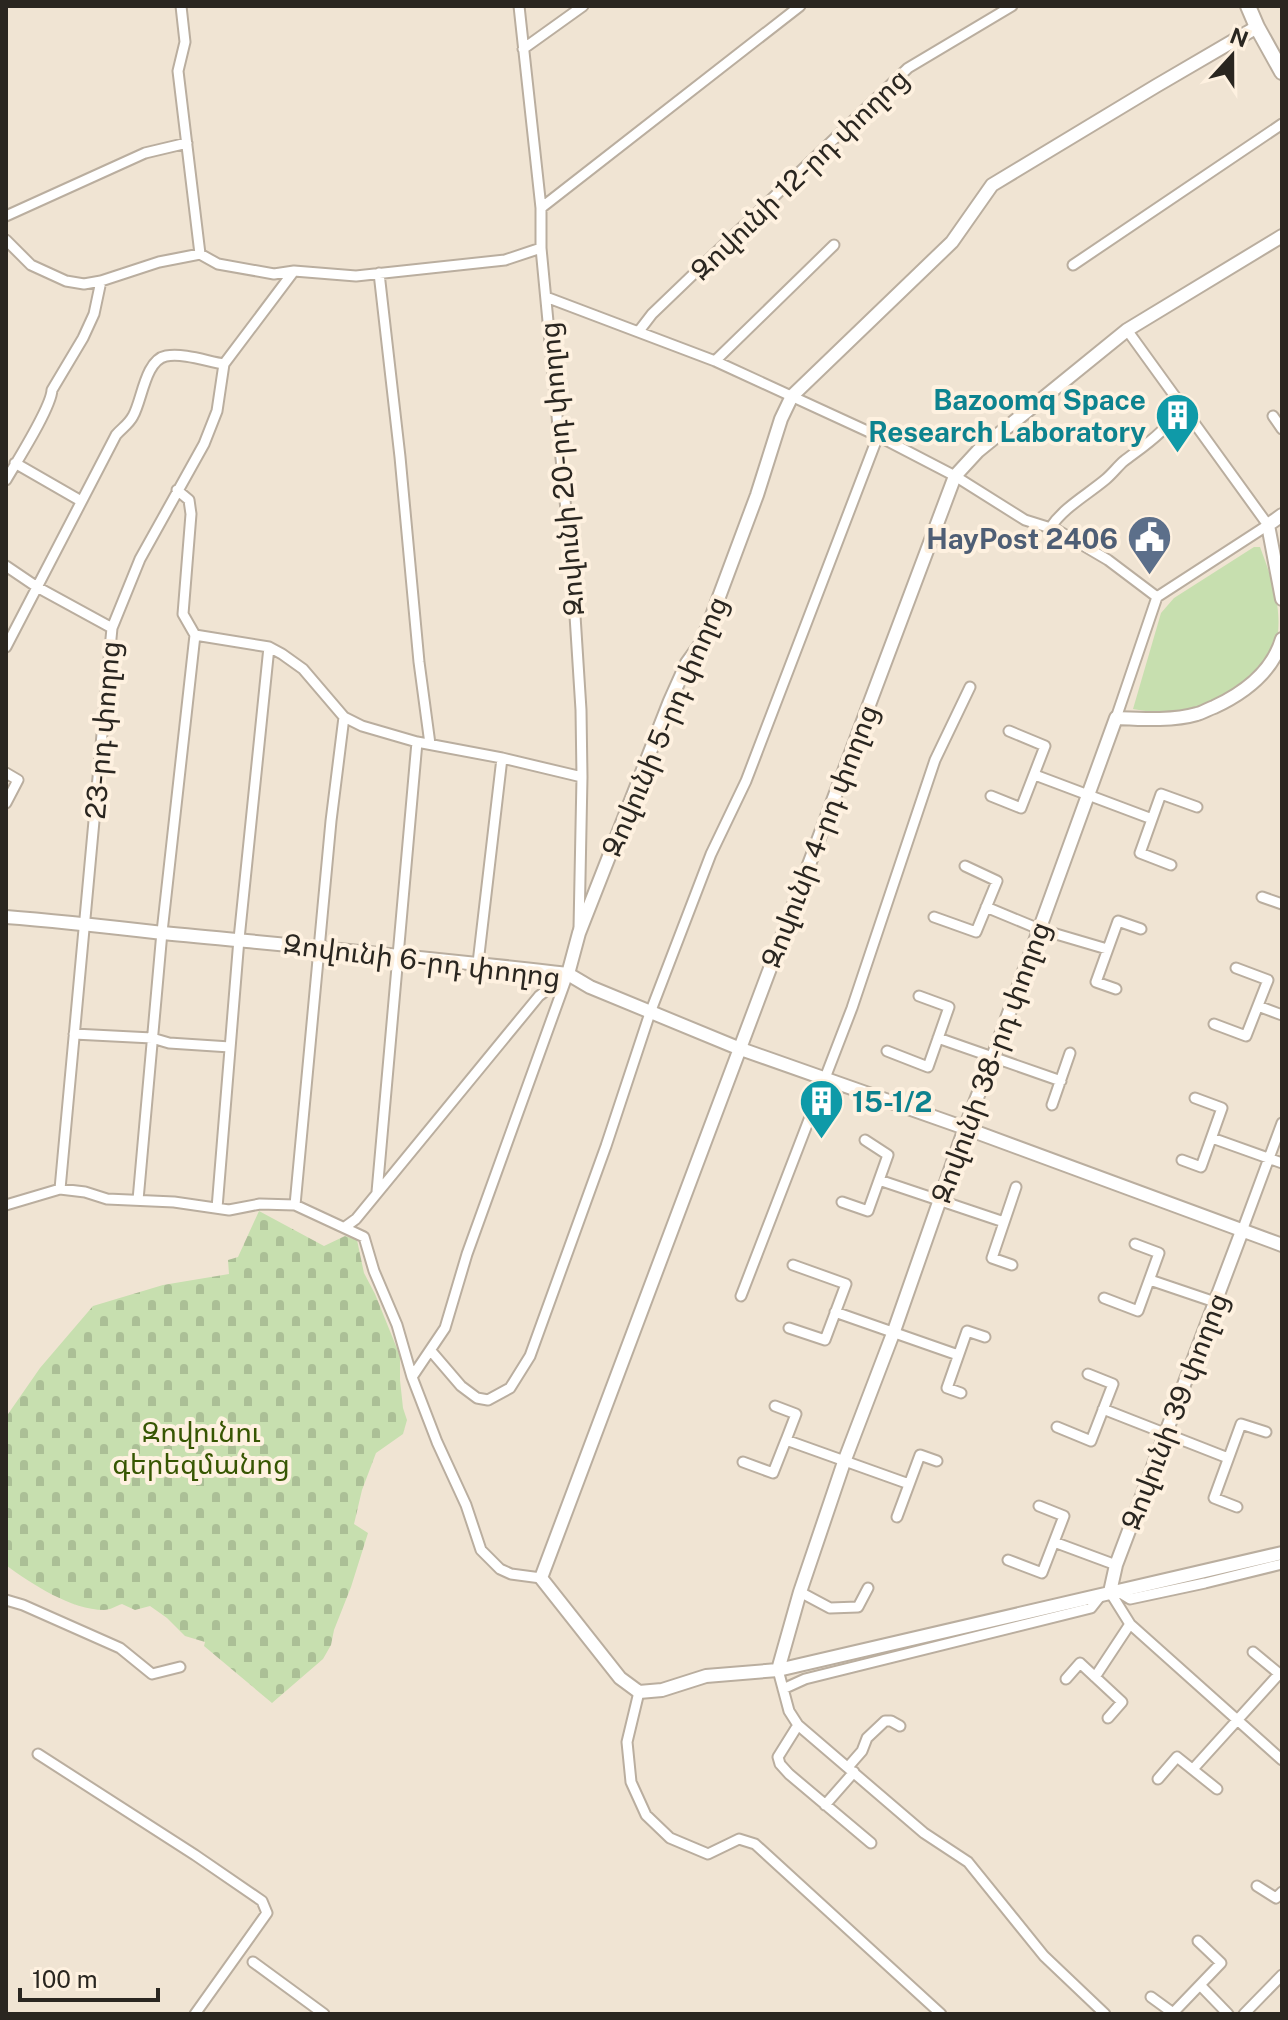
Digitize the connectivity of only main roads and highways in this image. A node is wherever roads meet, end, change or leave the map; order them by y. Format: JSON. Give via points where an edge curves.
{"nodes":[{"id":1,"x":1248,"y":6,"type":"edge"},
{"id":2,"x":1282,"y":72,"type":"edge"}],
"edges":[{"from":1,"to":2,"type":"main road"}]}
